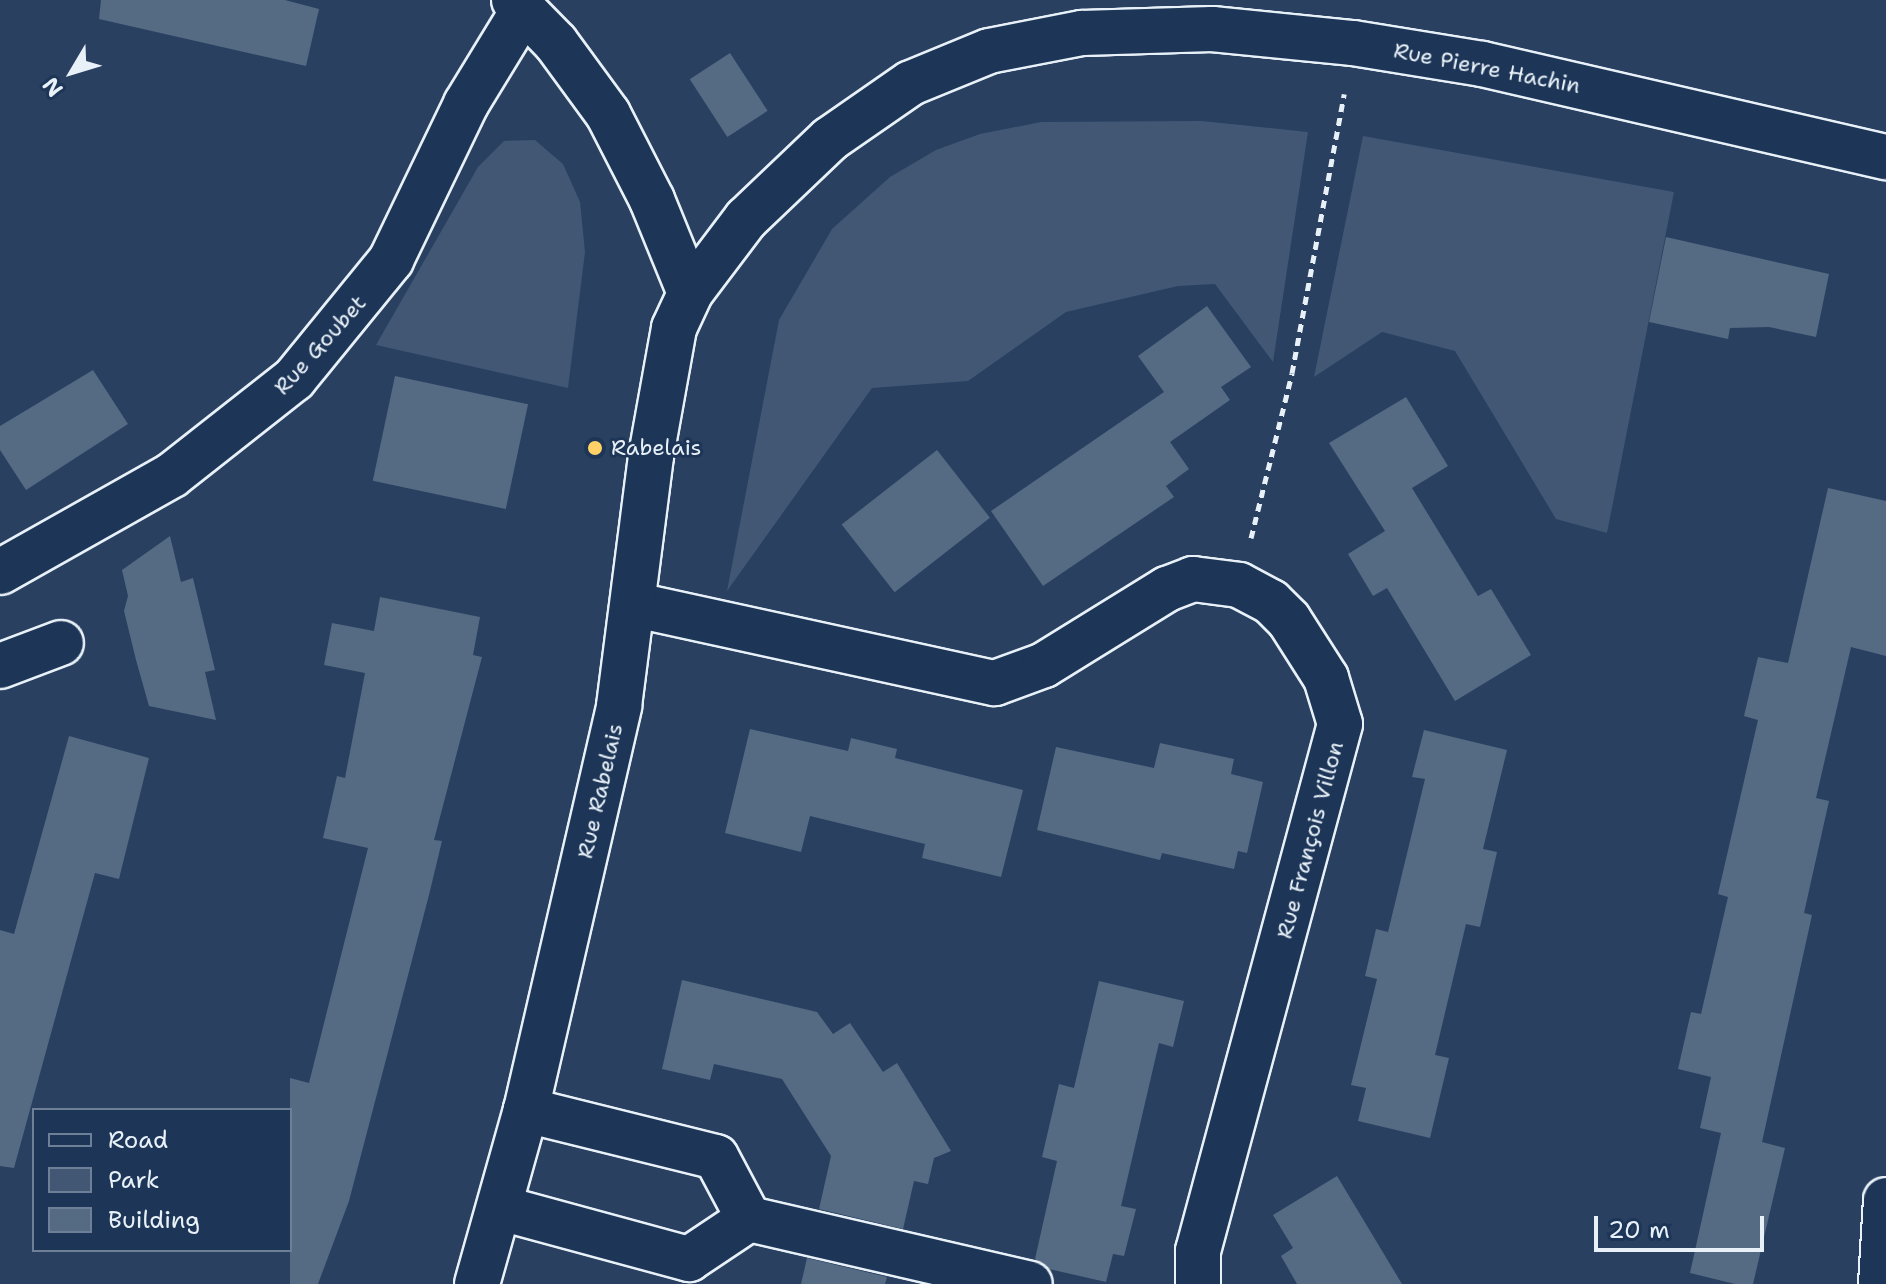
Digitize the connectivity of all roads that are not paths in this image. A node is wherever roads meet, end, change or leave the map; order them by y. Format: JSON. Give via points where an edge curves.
{"nodes":[{"id":1,"x":519,"y":4,"type":"edge"},
{"id":2,"x":1077,"y":16,"type":"edge"},
{"id":3,"x":1886,"y":157,"type":"edge"},
{"id":4,"x":690,"y":293,"type":"junction"},
{"id":5,"x":0,"y":572,"type":"edge"},
{"id":6,"x":636,"y":605,"type":"junction"},
{"id":7,"x":61,"y":643,"type":"dead end"},
{"id":8,"x":0,"y":666,"type":"edge"},
{"id":9,"x":526,"y":1110,"type":"junction"},
{"id":10,"x":1886,"y":1200,"type":"edge"},
{"id":11,"x":501,"y":1208,"type":"junction"},
{"id":12,"x":749,"y":1219,"type":"junction"},
{"id":13,"x":477,"y":1284,"type":"edge"},
{"id":14,"x":1030,"y":1284,"type":"edge"},
{"id":15,"x":1198,"y":1284,"type":"edge"},
{"id":16,"x":1881,"y":1284,"type":"edge"}],
"edges":[{"from":1,"to":4,"type":"street","via":[[584,77],[608,114],[652,200]]},
{"from":1,"to":5,"type":"street","name":"Rue Goubet","via":[[391,260],[294,379],[172,475]]},
{"from":2,"to":3,"type":"street","name":"Rue Pierre Hachin","via":[[1353,43],[1557,80]]},
{"from":2,"to":4,"type":"street","name":"Rue Pierre Hachin","via":[[951,64],[871,108],[779,183]]},
{"from":4,"to":6,"type":"street","name":"Rue Rabelais","via":[[674,328],[653,442]]},
{"from":6,"to":9,"type":"street","name":"Rue Rabelais","via":[[619,706]]},
{"from":6,"to":15,"type":"street","name":"Rue François Villon","via":[[995,683],[1044,665],[1167,589],[1193,579],[1239,585],[1271,602],[1289,620],[1326,678],[1340,724],[1198,1251]]},
{"from":7,"to":8,"type":"street"},
{"from":9,"to":11,"type":"street","name":"Rue Rabelais"},
{"from":9,"to":12,"type":"street","via":[[716,1157]]},
{"from":10,"to":16,"type":"street"},
{"from":11,"to":12,"type":"street","via":[[689,1259]]},
{"from":11,"to":13,"type":"street","name":"Rue Rabelais"},
{"from":12,"to":14,"type":"street"}]}
